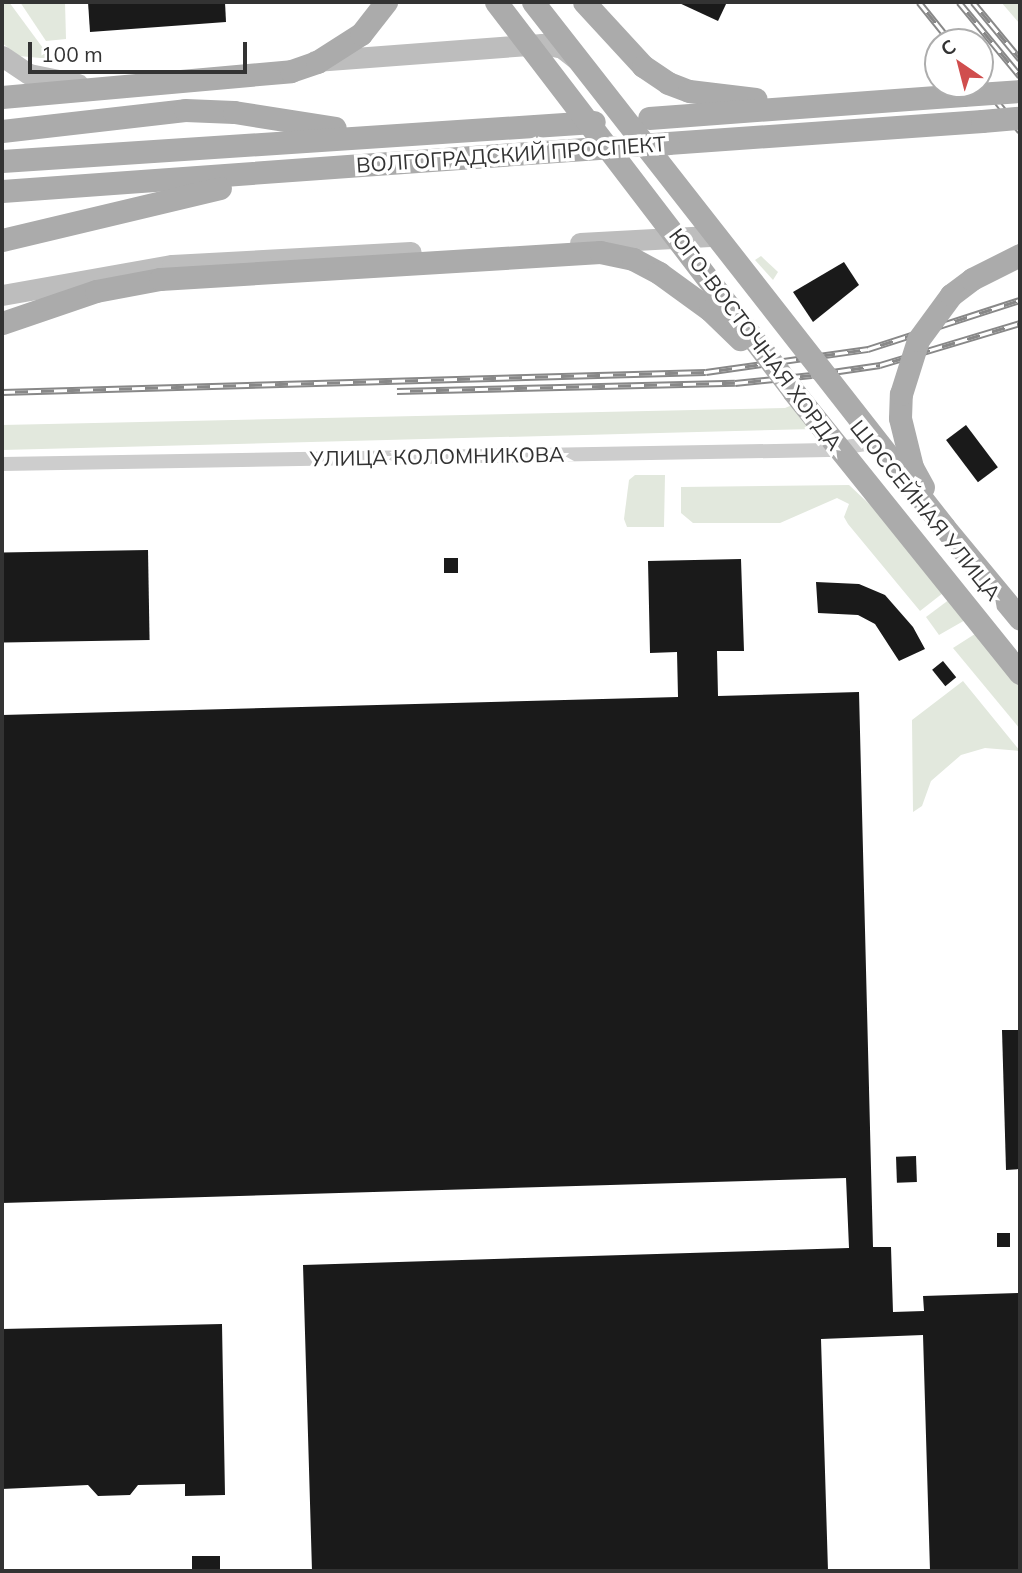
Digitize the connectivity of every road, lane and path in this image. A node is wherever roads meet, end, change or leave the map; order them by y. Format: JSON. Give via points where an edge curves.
{"nodes":[{"id":1,"x":386,"y":2,"type":"edge"},
{"id":2,"x":496,"y":2,"type":"edge"},
{"id":3,"x":533,"y":2,"type":"edge"},
{"id":4,"x":584,"y":2,"type":"edge"},
{"id":5,"x":2,"y":56,"type":"edge"},
{"id":6,"x":1020,"y":91,"type":"edge"},
{"id":7,"x":2,"y":97,"type":"edge"},
{"id":8,"x":828,"y":105,"type":"junction"},
{"id":9,"x":1020,"y":118,"type":"edge"},
{"id":10,"x":2,"y":131,"type":"edge"},
{"id":11,"x":417,"y":133,"type":"junction"},
{"id":12,"x":2,"y":161,"type":"edge"},
{"id":13,"x":315,"y":169,"type":"junction"},
{"id":14,"x":2,"y":191,"type":"edge"},
{"id":15,"x":710,"y":236,"type":"junction"},
{"id":16,"x":2,"y":240,"type":"edge"},
{"id":17,"x":1020,"y":255,"type":"edge"},
{"id":18,"x":2,"y":295,"type":"edge"},
{"id":19,"x":2,"y":323,"type":"edge"},
{"id":20,"x":801,"y":352,"type":"dead end"},
{"id":21,"x":793,"y":391,"type":"junction"},
{"id":22,"x":832,"y":392,"type":"dead end"},
{"id":23,"x":872,"y":443,"type":"junction"},
{"id":24,"x":2,"y":464,"type":"edge"},
{"id":25,"x":944,"y":527,"type":"junction"},
{"id":26,"x":1020,"y":620,"type":"edge"},
{"id":27,"x":1020,"y":628,"type":"edge"},
{"id":28,"x":1020,"y":673,"type":"edge"}],
"edges":[{"from":1,"to":7,"type":"main road","bridge":true,"via":[[361,34],[317,62],[291,71]]},
{"from":2,"to":21,"type":"main road","name":"ЮГО-ВОСТОЧНАЯ ХОРДА","bridge":true},
{"from":3,"to":25,"type":"main road","name":"ЮГО-ВОСТОЧНАЯ ХОРДА","bridge":true},
{"from":4,"to":8,"type":"main road","via":[[643,66],[689,91]]},
{"from":5,"to":15,"type":"main road","via":[[29,74],[57,83],[96,86],[281,63],[552,45],[582,65]]},
{"from":6,"to":8,"type":"main road","name":"ВОЛГОГРАДСКИЙ ПРОСПЕКТ","bridge":true},
{"from":8,"to":11,"type":"main road","name":"ВОЛГОГРАДСКИЙ ПРОСПЕКТ"},
{"from":9,"to":13,"type":"main road","name":"ВОЛГОГРАДСКИЙ ПРОСПЕКТ","bridge":true},
{"from":10,"to":11,"type":"main road","via":[[139,114],[234,112],[314,127]]},
{"from":11,"to":12,"type":"main road","name":"ВОЛГОГРАДСКИЙ ПРОСПЕКТ"},
{"from":13,"to":14,"type":"main road","name":"ВОЛГОГРАДСКИЙ ПРОСПЕКТ"},
{"from":13,"to":16,"type":"main road","via":[[153,202]]},
{"from":15,"to":18,"type":"main road","via":[[172,265]]},
{"from":15,"to":20,"type":"main road"},
{"from":17,"to":25,"type":"main road","bridge":true,"via":[[951,295],[918,340],[908,366],[901,406],[905,443],[912,467]]},
{"from":19,"to":21,"type":"main road","bridge":true,"via":[[96,291],[160,279],[600,252],[633,260],[686,290]]},
{"from":21,"to":28,"type":"main road","name":"ЮГО-ВОСТОЧНАЯ ХОРДА","bridge":true},
{"from":22,"to":23,"type":"main road","name":"ШОССЕЙНАЯ УЛИЦА"},
{"from":23,"to":24,"type":"street","name":"УЛИЦА КОЛОМНИКОВА","via":[[828,450]]},
{"from":23,"to":27,"type":"main road","name":"ШОССЕЙНАЯ УЛИЦА"},
{"from":25,"to":26,"type":"main road","name":"ЮГО-ВОСТОЧНАЯ ХОРДА"}]}
